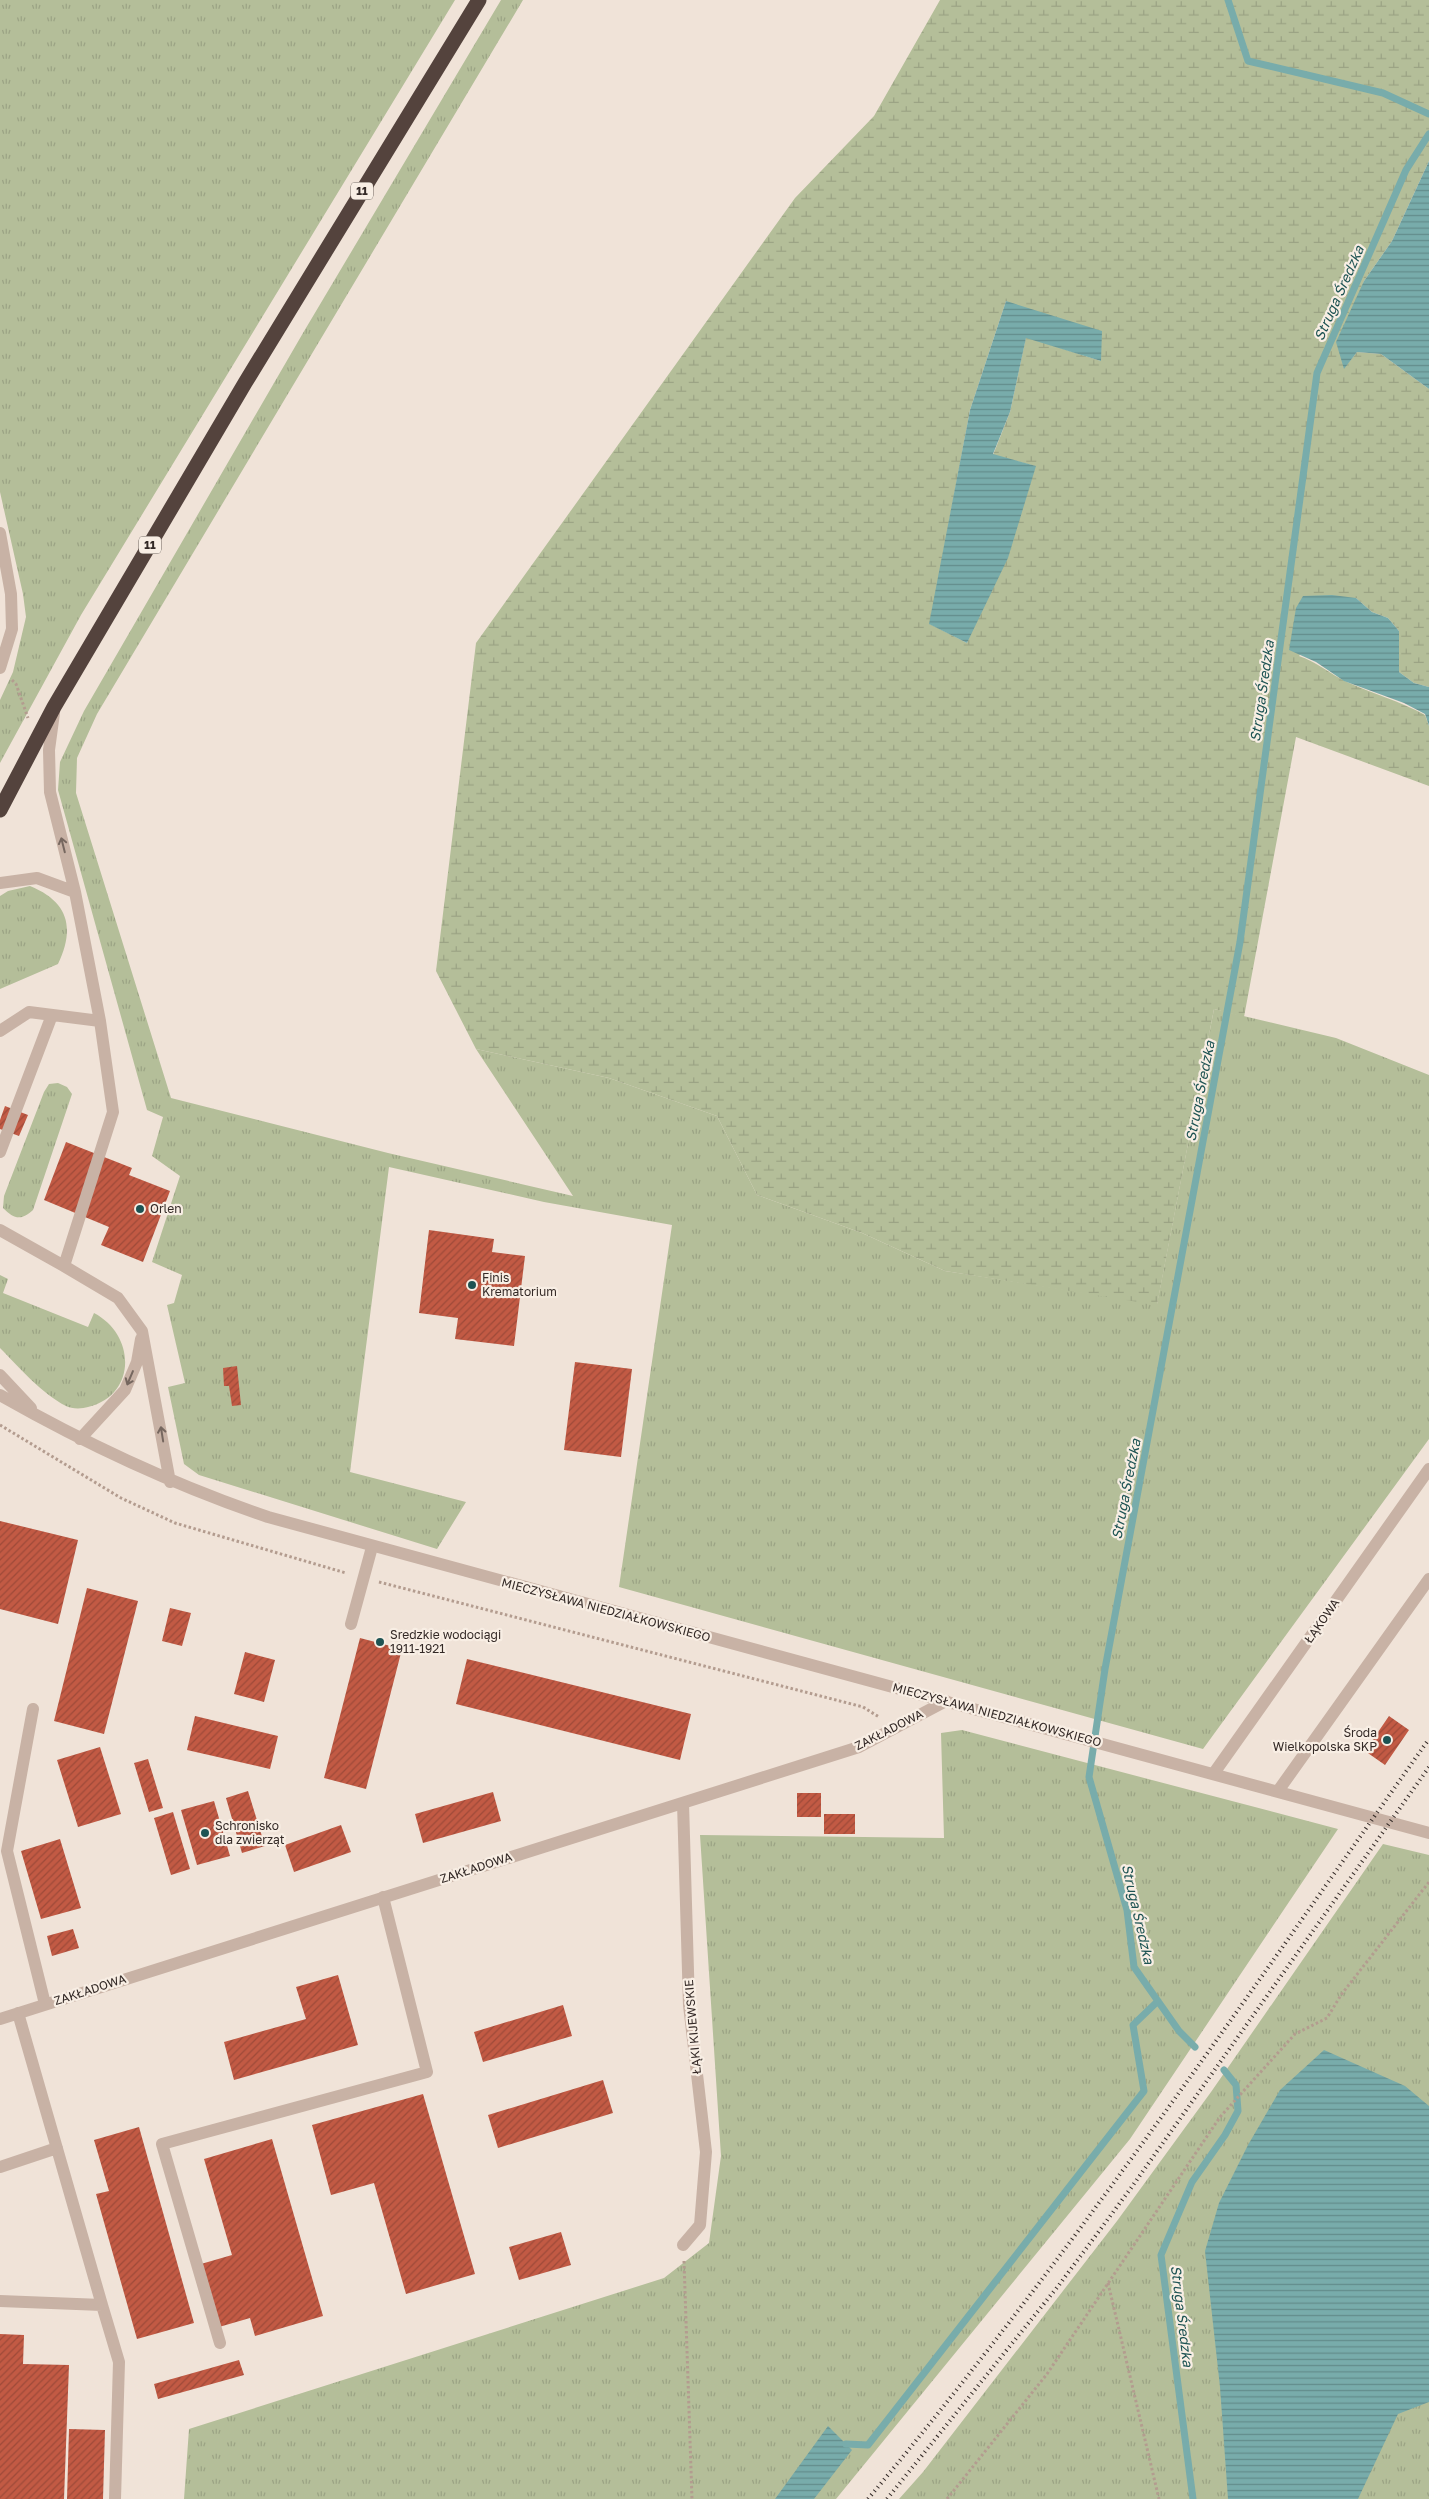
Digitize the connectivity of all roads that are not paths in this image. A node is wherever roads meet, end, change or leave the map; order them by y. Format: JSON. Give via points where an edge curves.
{"nodes":[{"id":1,"x":479,"y":0,"type":"edge"},
{"id":2,"x":0,"y":534,"type":"edge"},
{"id":3,"x":0,"y":667,"type":"edge"},
{"id":4,"x":54,"y":708,"type":"junction"},
{"id":5,"x":0,"y":810,"type":"edge"},
{"id":6,"x":0,"y":883,"type":"edge"},
{"id":7,"x":75,"y":892,"type":"junction"},
{"id":8,"x":52,"y":1015,"type":"junction"},
{"id":9,"x":100,"y":1022,"type":"junction"},
{"id":10,"x":0,"y":1031,"type":"edge"},
{"id":11,"x":0,"y":1152,"type":"edge"},
{"id":12,"x":0,"y":1230,"type":"edge"},
{"id":13,"x":64,"y":1266,"type":"junction"},
{"id":14,"x":142,"y":1331,"type":"junction"},
{"id":15,"x":0,"y":1375,"type":"edge"},
{"id":16,"x":0,"y":1395,"type":"edge"},
{"id":17,"x":42,"y":1419,"type":"junction"},
{"id":18,"x":80,"y":1439,"type":"junction"},
{"id":19,"x":1429,"y":1469,"type":"edge"},
{"id":20,"x":170,"y":1482,"type":"junction"},
{"id":21,"x":372,"y":1547,"type":"junction"},
{"id":22,"x":1429,"y":1579,"type":"edge"},
{"id":23,"x":351,"y":1624,"type":"dead end"},
{"id":24,"x":946,"y":1701,"type":"junction"},
{"id":25,"x":33,"y":1709,"type":"dead end"},
{"id":26,"x":1214,"y":1773,"type":"junction"},
{"id":27,"x":1278,"y":1791,"type":"junction"},
{"id":28,"x":683,"y":1803,"type":"junction"},
{"id":29,"x":1429,"y":1833,"type":"edge"},
{"id":30,"x":383,"y":1898,"type":"junction"},
{"id":31,"x":45,"y":2004,"type":"junction"},
{"id":32,"x":18,"y":2013,"type":"junction"},
{"id":33,"x":0,"y":2019,"type":"edge"},
{"id":34,"x":57,"y":2148,"type":"junction"},
{"id":35,"x":0,"y":2167,"type":"edge"},
{"id":36,"x":683,"y":2246,"type":"road end"},
{"id":37,"x":0,"y":2301,"type":"edge"},
{"id":38,"x":102,"y":2305,"type":"junction"},
{"id":39,"x":220,"y":2343,"type":"dead end"},
{"id":40,"x":115,"y":2499,"type":"edge"}],
"edges":[{"from":1,"to":4,"type":"highway","number":"11","via":[[245,383]]},
{"from":2,"to":3,"type":"street","via":[[11,594],[12,629]]},
{"from":4,"to":5,"type":"highway","number":"11"},
{"from":7,"to":4,"type":"street","one_way":true,"via":[[50,792],[49,750]]},
{"from":6,"to":7,"type":"street","via":[[37,878]]},
{"from":7,"to":9,"type":"street"},
{"from":8,"to":9,"type":"street"},
{"from":8,"to":10,"type":"street","via":[[29,1012]]},
{"from":8,"to":11,"type":"street"},
{"from":9,"to":13,"type":"street","via":[[113,1112]]},
{"from":12,"to":13,"type":"street"},
{"from":13,"to":14,"type":"street","via":[[118,1298]]},
{"from":14,"to":18,"type":"street","one_way":true,"via":[[137,1362],[125,1390]]},
{"from":20,"to":14,"type":"street","one_way":true},
{"from":15,"to":17,"type":"street","name":"MIECZYSŁAWA NIEDZIAŁKOWSKIEGO"},
{"from":16,"to":17,"type":"street","name":"MIECZYSŁAWA NIEDZIAŁKOWSKIEGO"},
{"from":17,"to":18,"type":"street","name":"MIECZYSŁAWA NIEDZIAŁKOWSKIEGO"},
{"from":18,"to":20,"type":"street","name":"MIECZYSŁAWA NIEDZIAŁKOWSKIEGO"},
{"from":19,"to":26,"type":"street","name":"ŁĄKOWA"},
{"from":20,"to":21,"type":"street","name":"MIECZYSŁAWA NIEDZIAŁKOWSKIEGO","via":[[268,1517]]},
{"from":21,"to":23,"type":"street"},
{"from":21,"to":24,"type":"street","name":"MIECZYSŁAWA NIEDZIAŁKOWSKIEGO"},
{"from":22,"to":27,"type":"street"},
{"from":24,"to":26,"type":"street","name":"MIECZYSŁAWA NIEDZIAŁKOWSKIEGO"},
{"from":24,"to":28,"type":"street","name":"ZAKŁADOWA","via":[[859,1747]]},
{"from":25,"to":31,"type":"street","via":[[7,1851]]},
{"from":26,"to":27,"type":"street"},
{"from":27,"to":29,"type":"street"},
{"from":28,"to":30,"type":"street","name":"ZAKŁADOWA"},
{"from":28,"to":36,"type":"street","name":"ŁĄKI KIJEWSKIE","via":[[689,2005],[706,2152],[700,2226]]},
{"from":30,"to":31,"type":"street","name":"ZAKŁADOWA"},
{"from":30,"to":39,"type":"street","via":[[427,2072],[162,2144]]},
{"from":31,"to":32,"type":"street","name":"ZAKŁADOWA"},
{"from":32,"to":33,"type":"street","name":"ZAKŁADOWA"},
{"from":32,"to":34,"type":"street"},
{"from":34,"to":35,"type":"street"},
{"from":34,"to":38,"type":"street"},
{"from":37,"to":38,"type":"street"},
{"from":38,"to":40,"type":"street","via":[[119,2362]]}]}
